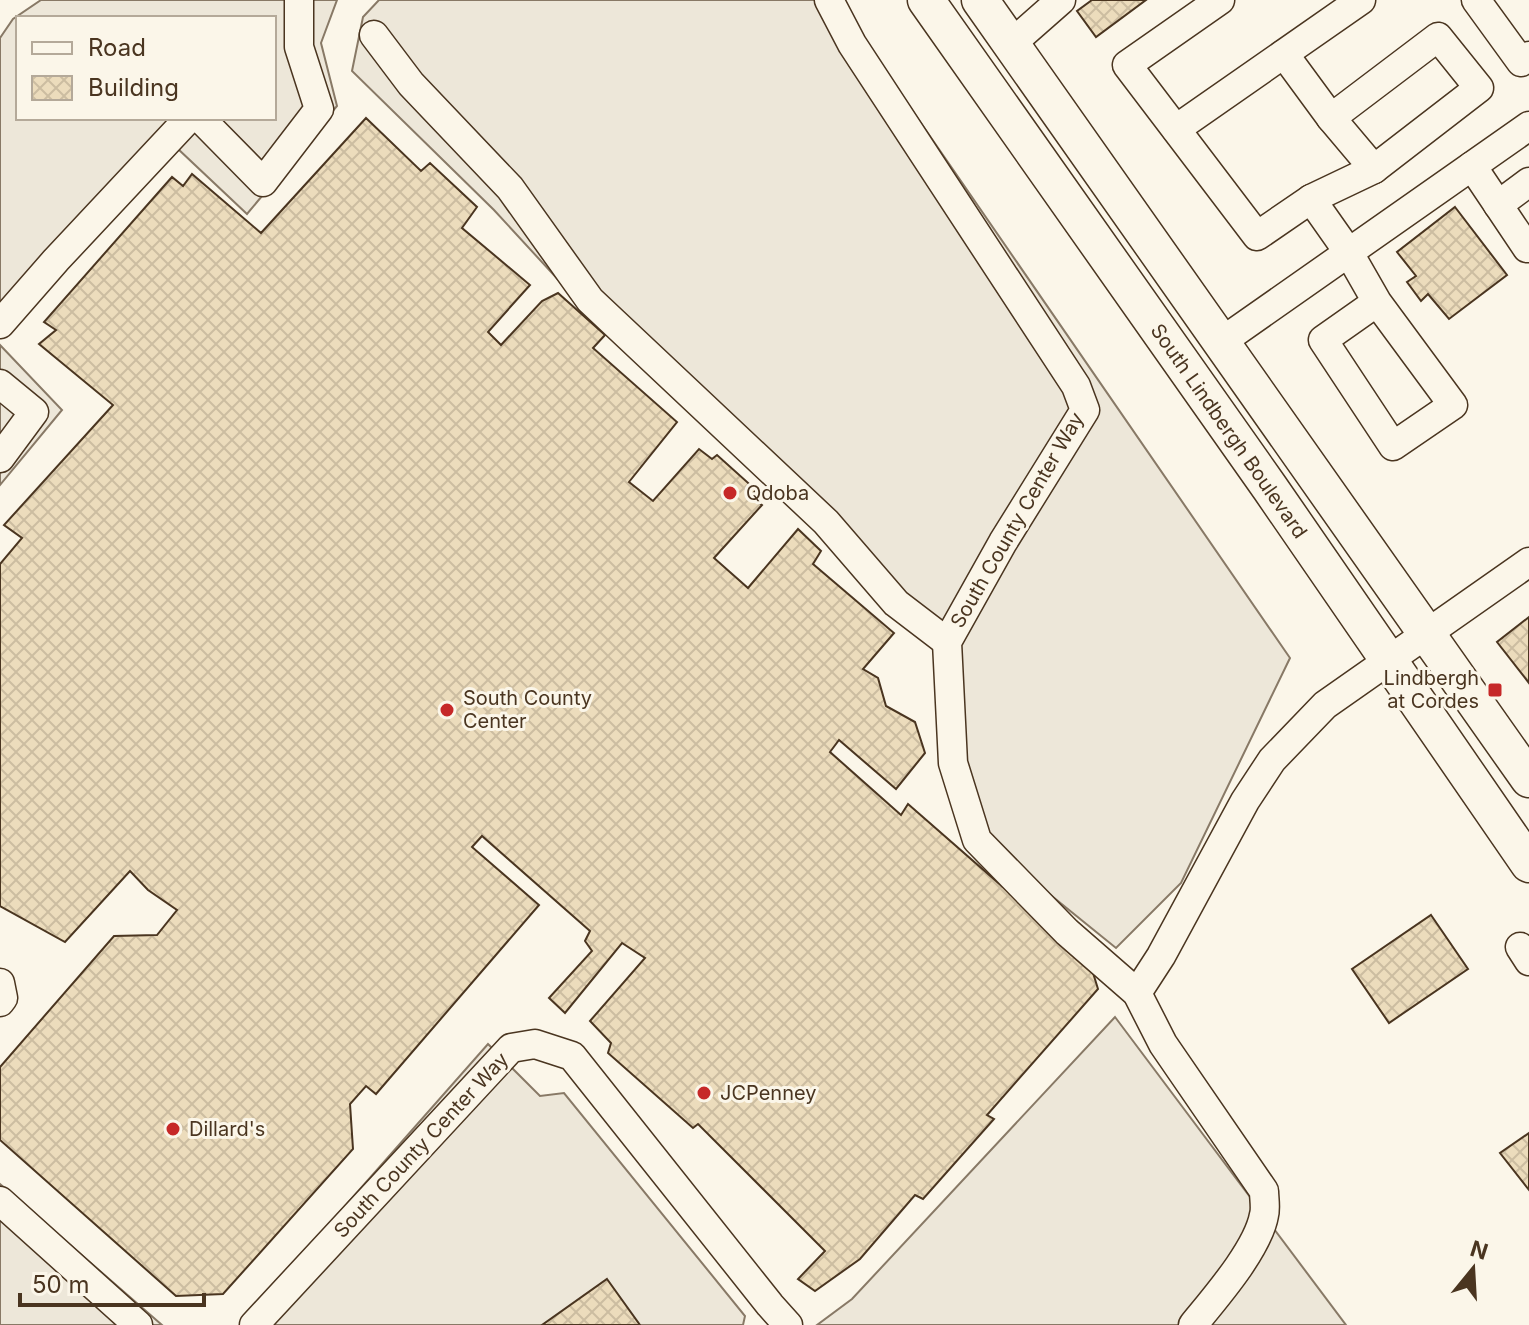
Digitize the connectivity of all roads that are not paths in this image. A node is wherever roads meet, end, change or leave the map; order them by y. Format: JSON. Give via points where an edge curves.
{"nodes":[{"id":1,"x":299,"y":0,"type":"edge"},
{"id":2,"x":829,"y":0,"type":"edge"},
{"id":3,"x":981,"y":0,"type":"edge"},
{"id":4,"x":1061,"y":0,"type":"edge"},
{"id":5,"x":1220,"y":0,"type":"edge"},
{"id":6,"x":1361,"y":0,"type":"edge"},
{"id":7,"x":1480,"y":2,"type":"edge"},
{"id":8,"x":936,"y":13,"type":"edge"},
{"id":9,"x":374,"y":35,"type":"dead end"},
{"id":10,"x":1011,"y":44,"type":"junction"},
{"id":11,"x":1284,"y":54,"type":"junction"},
{"id":12,"x":1529,"y":56,"type":"edge"},
{"id":13,"x":1331,"y":118,"type":"junction"},
{"id":14,"x":187,"y":120,"type":"edge"},
{"id":15,"x":202,"y":120,"type":"edge"},
{"id":16,"x":1529,"y":126,"type":"edge"},
{"id":17,"x":1176,"y":129,"type":"junction"},
{"id":18,"x":1472,"y":166,"type":"junction"},
{"id":19,"x":1374,"y":169,"type":"junction"},
{"id":20,"x":1529,"y":182,"type":"edge"},
{"id":21,"x":1311,"y":199,"type":"junction"},
{"id":22,"x":1498,"y":205,"type":"junction"},
{"id":23,"x":1529,"y":247,"type":"edge"},
{"id":24,"x":1349,"y":253,"type":"junction"},
{"id":25,"x":1377,"y":302,"type":"junction"},
{"id":26,"x":0,"y":324,"type":"edge"},
{"id":27,"x":1221,"y":342,"type":"junction"},
{"id":28,"x":0,"y":384,"type":"edge"},
{"id":29,"x":0,"y":458,"type":"edge"},
{"id":30,"x":1529,"y":562,"type":"edge"},
{"id":31,"x":1427,"y":635,"type":"junction"},
{"id":32,"x":947,"y":642,"type":"junction"},
{"id":33,"x":1390,"y":661,"type":"junction"},
{"id":34,"x":1529,"y":779,"type":"edge"},
{"id":35,"x":1529,"y":864,"type":"edge"},
{"id":36,"x":0,"y":983,"type":"edge"},
{"id":37,"x":1137,"y":993,"type":"junction"},
{"id":38,"x":0,"y":1002,"type":"edge"},
{"id":39,"x":0,"y":1201,"type":"edge"},
{"id":40,"x":776,"y":1318,"type":"edge"},
{"id":41,"x":138,"y":1325,"type":"edge"},
{"id":42,"x":254,"y":1325,"type":"edge"},
{"id":43,"x":1193,"y":1325,"type":"edge"}],
"edges":[{"from":1,"to":15,"type":"street","via":[[299,47],[319,109],[263,182]]},
{"from":2,"to":32,"type":"street","name":"South County Center Way","via":[[852,44],[1076,386],[1085,410]]},
{"from":3,"to":8,"type":"street"},
{"from":3,"to":10,"type":"main road"},
{"from":4,"to":10,"type":"street"},
{"from":5,"to":17,"type":"street","via":[[1127,65]]},
{"from":6,"to":11,"type":"street"},
{"from":7,"to":12,"type":"street","via":[[1521,62]]},
{"from":8,"to":33,"type":"main road","name":"South Lindbergh Boulevard"},
{"from":9,"to":32,"type":"street","via":[[411,84],[510,188],[590,300],[826,522],[896,603]]},
{"from":10,"to":27,"type":"main road"},
{"from":11,"to":13,"type":"street"},
{"from":11,"to":17,"type":"street"},
{"from":13,"to":19,"type":"street"},
{"from":13,"to":19,"type":"street","via":[[1438,37],[1479,88]]},
{"from":14,"to":26,"type":"street"},
{"from":16,"to":18,"type":"street"},
{"from":17,"to":21,"type":"street","via":[[1257,236]]},
{"from":18,"to":22,"type":"street"},
{"from":18,"to":24,"type":"street"},
{"from":19,"to":21,"type":"street"},
{"from":20,"to":22,"type":"street"},
{"from":21,"to":24,"type":"street"},
{"from":22,"to":23,"type":"street"},
{"from":24,"to":25,"type":"street"},
{"from":24,"to":27,"type":"street"},
{"from":25,"to":25,"type":"street","via":[[1453,405],[1393,446],[1323,340]]},
{"from":27,"to":31,"type":"main road"},
{"from":28,"to":29,"type":"street","via":[[34,412]]},
{"from":30,"to":31,"type":"street"},
{"from":31,"to":33,"type":"street"},
{"from":31,"to":34,"type":"main road"},
{"from":32,"to":37,"type":"street","name":"South County Center Way","via":[[953,763],[977,840],[1067,932]]},
{"from":33,"to":35,"type":"main road","name":"South Lindbergh Boulevard"},
{"from":33,"to":37,"type":"street","via":[[1325,705],[1272,760]]},
{"from":36,"to":38,"type":"street"},
{"from":37,"to":43,"type":"street","name":"South County Center Way","via":[[1163,1044],[1264,1191],[1264,1216],[1254,1240]]},
{"from":39,"to":41,"type":"street"},
{"from":40,"to":42,"type":"street","name":"South County Center Way","via":[[572,1056],[535,1044],[511,1048]]}]}
